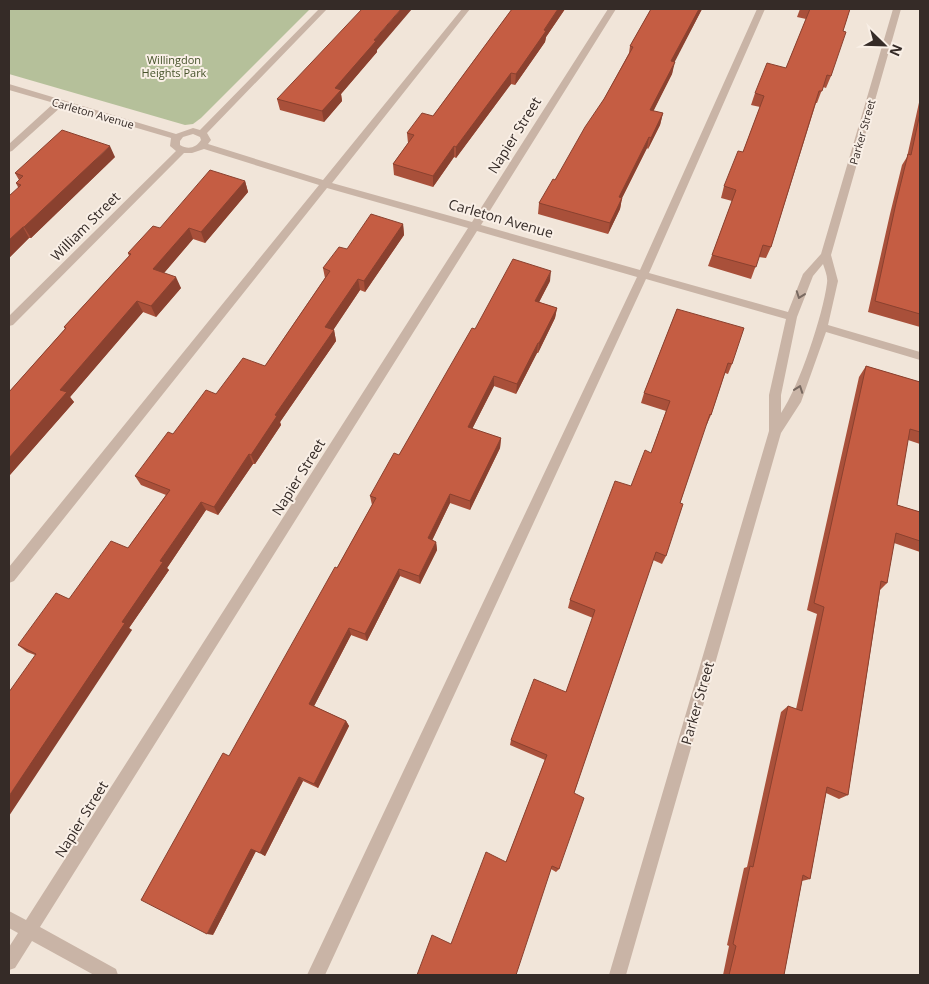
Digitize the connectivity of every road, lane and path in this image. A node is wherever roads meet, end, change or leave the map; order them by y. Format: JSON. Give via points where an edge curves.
{"nodes":[{"id":1,"x":323,"y":9,"type":"edge"},
{"id":2,"x":466,"y":9,"type":"edge"},
{"id":3,"x":612,"y":9,"type":"edge"},
{"id":4,"x":761,"y":9,"type":"edge"},
{"id":5,"x":897,"y":9,"type":"edge"},
{"id":6,"x":9,"y":87,"type":"edge"},
{"id":7,"x":60,"y":103,"type":"junction"},
{"id":8,"x":202,"y":133,"type":"junction"},
{"id":9,"x":177,"y":137,"type":"junction"},
{"id":10,"x":203,"y":145,"type":"junction"},
{"id":11,"x":9,"y":149,"type":"edge"},
{"id":12,"x":182,"y":150,"type":"junction"},
{"id":13,"x":325,"y":184,"type":"junction"},
{"id":14,"x":474,"y":226,"type":"junction"},
{"id":15,"x":826,"y":255,"type":"junction"},
{"id":16,"x":643,"y":275,"type":"junction"},
{"id":17,"x":792,"y":317,"type":"junction"},
{"id":18,"x":9,"y":322,"type":"edge"},
{"id":19,"x":822,"y":327,"type":"junction"},
{"id":20,"x":920,"y":356,"type":"edge"},
{"id":21,"x":775,"y":431,"type":"junction"},
{"id":22,"x":9,"y":577,"type":"edge"},
{"id":23,"x":9,"y":919,"type":"edge"},
{"id":24,"x":29,"y":930,"type":"junction"},
{"id":25,"x":9,"y":962,"type":"edge"},
{"id":26,"x":110,"y":975,"type":"edge"},
{"id":27,"x":316,"y":975,"type":"edge"},
{"id":28,"x":618,"y":975,"type":"edge"}],
"edges":[{"from":1,"to":8,"type":"street"},
{"from":2,"to":13,"type":"street"},
{"from":3,"to":14,"type":"street","name":"Napier Street"},
{"from":4,"to":16,"type":"street"},
{"from":5,"to":15,"type":"street","name":"Parker Street"},
{"from":6,"to":7,"type":"street","name":"Carleton Avenue"},
{"from":7,"to":9,"type":"street","name":"Carleton Avenue"},
{"from":7,"to":11,"type":"street"},
{"from":8,"to":9,"type":"street","via":[[188,131]]},
{"from":8,"to":10,"type":"street","via":[[206,140]]},
{"from":9,"to":12,"type":"street","via":[[175,146]]},
{"from":10,"to":12,"type":"street"},
{"from":10,"to":13,"type":"street","name":"Carleton Avenue"},
{"from":12,"to":18,"type":"street","name":"William Street"},
{"from":13,"to":14,"type":"street","name":"Carleton Avenue"},
{"from":13,"to":22,"type":"street"},
{"from":14,"to":16,"type":"street","name":"Carleton Avenue"},
{"from":14,"to":24,"type":"street","name":"Napier Street"},
{"from":15,"to":17,"type":"street","name":"Parker Street","one_way":true,"via":[[808,274]]},
{"from":15,"to":19,"type":"street","name":"Parker Street","via":[[833,281]]},
{"from":16,"to":17,"type":"street","name":"Carleton Avenue"},
{"from":16,"to":27,"type":"street"},
{"from":17,"to":21,"type":"street","name":"Parker Street","via":[[775,395]]},
{"from":19,"to":20,"type":"street"},
{"from":21,"to":19,"type":"street","name":"Parker Street","one_way":true,"via":[[795,402]]},
{"from":21,"to":28,"type":"street","name":"Parker Street"},
{"from":23,"to":24,"type":"street"},
{"from":24,"to":25,"type":"street","name":"Napier Street"},
{"from":24,"to":26,"type":"street"}]}
